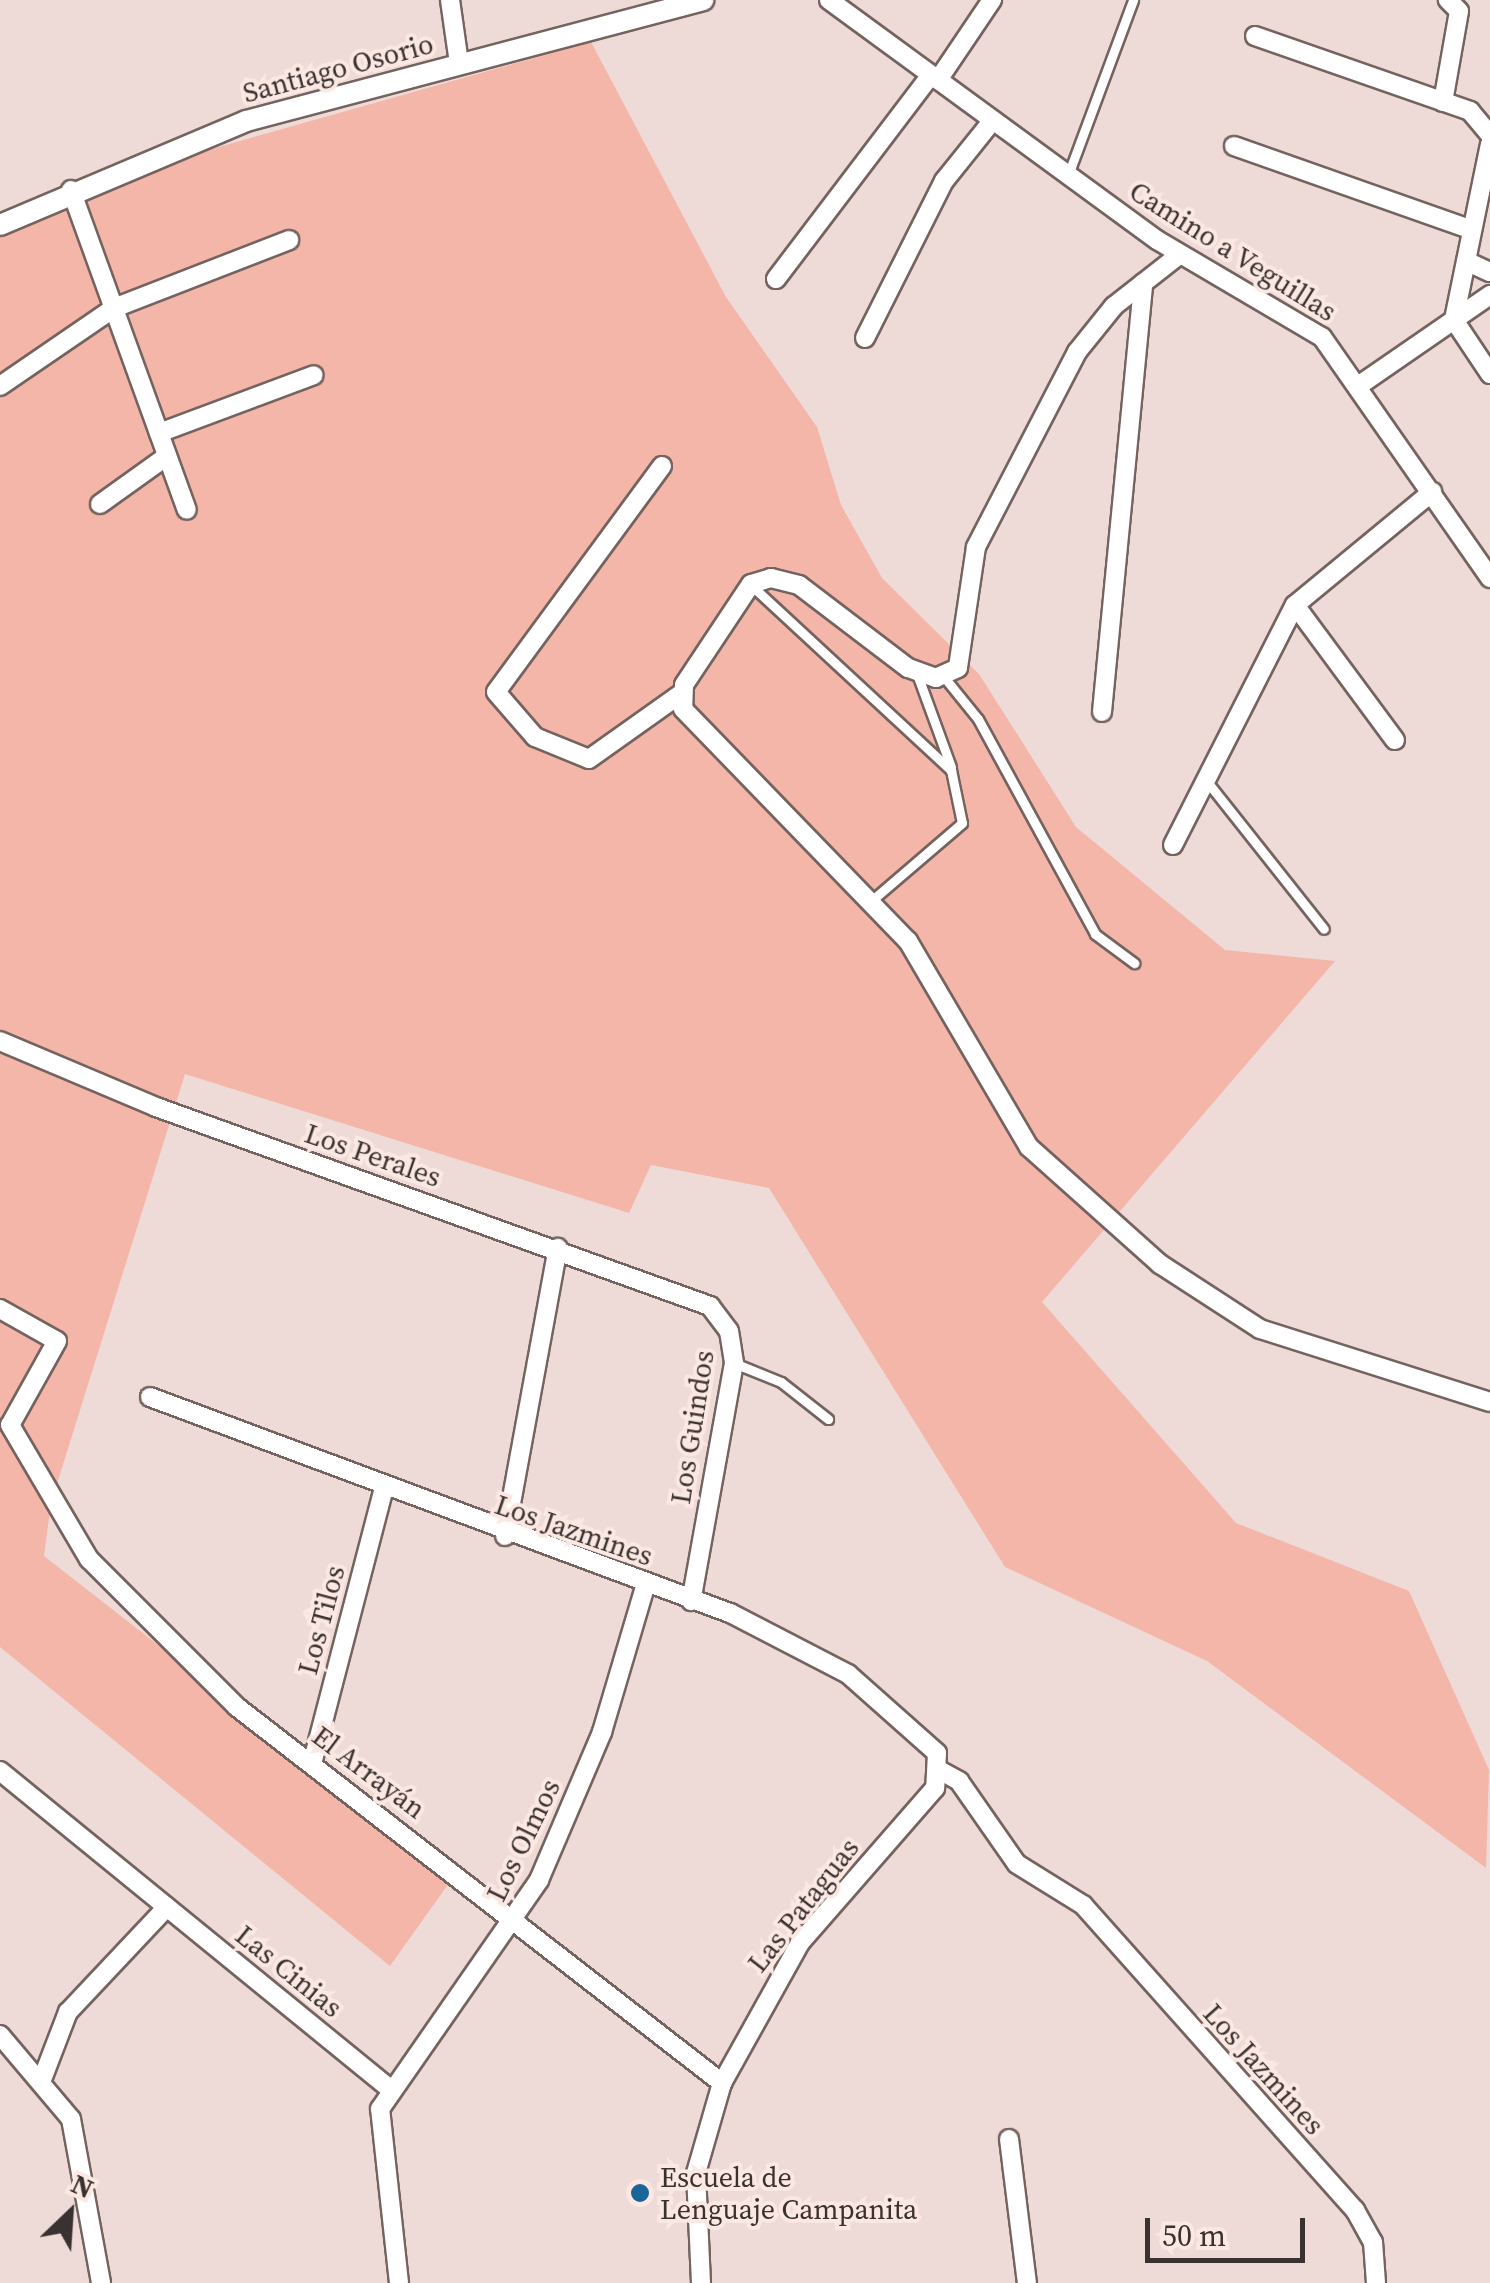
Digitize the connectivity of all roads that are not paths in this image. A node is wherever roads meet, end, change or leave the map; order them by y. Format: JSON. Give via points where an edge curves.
{"nodes":[{"id":1,"x":450,"y":0,"type":"edge"},
{"id":2,"x":703,"y":0,"type":"edge"},
{"id":3,"x":829,"y":0,"type":"edge"},
{"id":4,"x":992,"y":0,"type":"edge"},
{"id":5,"x":1133,"y":0,"type":"edge"},
{"id":6,"x":1453,"y":4,"type":"edge"},
{"id":7,"x":1255,"y":36,"type":"dead end"},
{"id":8,"x":459,"y":63,"type":"junction"},
{"id":9,"x":935,"y":77,"type":"junction"},
{"id":10,"x":1443,"y":102,"type":"junction"},
{"id":11,"x":993,"y":120,"type":"junction"},
{"id":12,"x":1490,"y":136,"type":"edge"},
{"id":13,"x":1490,"y":144,"type":"edge"},
{"id":14,"x":1234,"y":146,"type":"dead end"},
{"id":15,"x":1068,"y":175,"type":"junction"},
{"id":16,"x":71,"y":190,"type":"junction"},
{"id":17,"x":0,"y":225,"type":"edge"},
{"id":18,"x":1472,"y":230,"type":"junction"},
{"id":19,"x":289,"y":240,"type":"dead end"},
{"id":20,"x":1180,"y":255,"type":"junction"},
{"id":21,"x":1466,"y":261,"type":"junction"},
{"id":22,"x":1490,"y":272,"type":"edge"},
{"id":23,"x":776,"y":279,"type":"dead end"},
{"id":24,"x":1143,"y":283,"type":"junction"},
{"id":25,"x":1490,"y":295,"type":"edge"},
{"id":26,"x":114,"y":308,"type":"junction"},
{"id":27,"x":1454,"y":320,"type":"junction"},
{"id":28,"x":866,"y":338,"type":"dead end"},
{"id":29,"x":1490,"y":374,"type":"edge"},
{"id":30,"x":314,"y":375,"type":"dead end"},
{"id":31,"x":1361,"y":384,"type":"junction"},
{"id":32,"x":0,"y":386,"type":"edge"},
{"id":33,"x":159,"y":433,"type":"junction"},
{"id":34,"x":167,"y":456,"type":"junction"},
{"id":35,"x":662,"y":466,"type":"dead end"},
{"id":36,"x":1432,"y":492,"type":"junction"},
{"id":37,"x":100,"y":504,"type":"dead end"},
{"id":38,"x":187,"y":510,"type":"dead end"},
{"id":39,"x":1490,"y":578,"type":"edge"},
{"id":40,"x":751,"y":584,"type":"junction"},
{"id":41,"x":1295,"y":605,"type":"junction"},
{"id":42,"x":916,"y":672,"type":"junction"},
{"id":43,"x":944,"y":676,"type":"junction"},
{"id":44,"x":682,"y":692,"type":"junction"},
{"id":45,"x":1102,"y":712,"type":"dead end"},
{"id":46,"x":1394,"y":740,"type":"dead end"},
{"id":47,"x":951,"y":770,"type":"junction"},
{"id":48,"x":1205,"y":779,"type":"junction"},
{"id":49,"x":1172,"y":844,"type":"dead end"},
{"id":50,"x":872,"y":900,"type":"junction"},
{"id":51,"x":1324,"y":928,"type":"dead end"},
{"id":52,"x":1134,"y":963,"type":"dead end"},
{"id":53,"x":0,"y":1041,"type":"edge"},
{"id":54,"x":558,"y":1248,"type":"junction"},
{"id":55,"x":0,"y":1309,"type":"edge"},
{"id":56,"x":724,"y":1322,"type":"joint"},
{"id":57,"x":734,"y":1363,"type":"junction"},
{"id":58,"x":150,"y":1397,"type":"dead end"},
{"id":59,"x":1490,"y":1402,"type":"edge"},
{"id":60,"x":828,"y":1419,"type":"dead end"},
{"id":61,"x":383,"y":1491,"type":"junction"},
{"id":62,"x":505,"y":1536,"type":"junction"},
{"id":63,"x":646,"y":1584,"type":"junction"},
{"id":64,"x":691,"y":1601,"type":"junction"},
{"id":65,"x":312,"y":1764,"type":"junction"},
{"id":66,"x":0,"y":1771,"type":"edge"},
{"id":67,"x":941,"y":1771,"type":"junction"},
{"id":68,"x":167,"y":1907,"type":"junction"},
{"id":69,"x":516,"y":1920,"type":"junction"},
{"id":70,"x":0,"y":2034,"type":"edge"},
{"id":71,"x":42,"y":2076,"type":"junction"},
{"id":72,"x":722,"y":2083,"type":"junction"},
{"id":73,"x":390,"y":2089,"type":"junction"},
{"id":74,"x":1009,"y":2139,"type":"dead end"},
{"id":75,"x":101,"y":2283,"type":"edge"},
{"id":76,"x":399,"y":2283,"type":"edge"},
{"id":77,"x":701,"y":2283,"type":"edge"},
{"id":78,"x":1027,"y":2283,"type":"edge"},
{"id":79,"x":1376,"y":2283,"type":"edge"}],
"edges":[{"from":1,"to":8,"type":"street"},
{"from":2,"to":8,"type":"street","name":"Santiago Osorio"},
{"from":3,"to":9,"type":"street","name":"Camino a Veguillas"},
{"from":4,"to":9,"type":"street"},
{"from":5,"to":15,"type":"lane"},
{"from":6,"to":10,"type":"street"},
{"from":7,"to":10,"type":"street"},
{"from":8,"to":16,"type":"street","name":"Santiago Osorio","via":[[246,121]]},
{"from":9,"to":11,"type":"street","name":"Camino a Veguillas"},
{"from":9,"to":23,"type":"street"},
{"from":10,"to":12,"type":"street","via":[[1478,116]]},
{"from":11,"to":15,"type":"street","name":"Camino a Veguillas"},
{"from":11,"to":28,"type":"street","via":[[944,182]]},
{"from":13,"to":18,"type":"street"},
{"from":14,"to":18,"type":"street"},
{"from":15,"to":20,"type":"street","name":"Camino a Veguillas"},
{"from":16,"to":17,"type":"street","name":"Santiago Osorio"},
{"from":16,"to":26,"type":"street"},
{"from":18,"to":21,"type":"street"},
{"from":19,"to":26,"type":"street"},
{"from":20,"to":24,"type":"street"},
{"from":20,"to":31,"type":"street","name":"Camino a Veguillas","via":[[1308,326]]},
{"from":21,"to":22,"type":"street"},
{"from":21,"to":27,"type":"street"},
{"from":24,"to":43,"type":"street","via":[[1084,340],[984,525],[962,613],[963,660]]},
{"from":24,"to":45,"type":"street"},
{"from":25,"to":27,"type":"street"},
{"from":26,"to":32,"type":"street"},
{"from":26,"to":33,"type":"street"},
{"from":27,"to":29,"type":"street"},
{"from":27,"to":31,"type":"street"},
{"from":30,"to":33,"type":"street"},
{"from":31,"to":36,"type":"street","name":"Camino a Veguillas"},
{"from":33,"to":34,"type":"street"},
{"from":34,"to":37,"type":"street"},
{"from":34,"to":38,"type":"street"},
{"from":35,"to":44,"type":"street","via":[[496,692],[535,737],[590,759]]},
{"from":36,"to":39,"type":"street","name":"Camino a Veguillas"},
{"from":36,"to":41,"type":"street"},
{"from":40,"to":42,"type":"street","via":[[799,585]]},
{"from":40,"to":44,"type":"street"},
{"from":40,"to":47,"type":"lane"},
{"from":41,"to":46,"type":"street"},
{"from":41,"to":48,"type":"street"},
{"from":42,"to":43,"type":"street"},
{"from":42,"to":47,"type":"lane"},
{"from":43,"to":52,"type":"lane","via":[[978,718],[1094,934]]},
{"from":44,"to":50,"type":"street","via":[[692,723]]},
{"from":47,"to":50,"type":"lane","via":[[962,823]]},
{"from":48,"to":49,"type":"street"},
{"from":48,"to":51,"type":"lane"},
{"from":50,"to":59,"type":"street","via":[[921,960],[1013,1127],[1182,1282],[1293,1342]]},
{"from":53,"to":54,"type":"street","name":"Los Perales","via":[[187,1119]]},
{"from":54,"to":56,"type":"street","name":"Los Perales","via":[[682,1291]]},
{"from":54,"to":62,"type":"street"},
{"from":55,"to":65,"type":"street","name":"El Arrayán","via":[[57,1342],[10,1425],[74,1539],[237,1707]]},
{"from":56,"to":57,"type":"street","name":"Los Guindos"},
{"from":57,"to":60,"type":"lane","via":[[782,1382]]},
{"from":57,"to":64,"type":"street","name":"Los Guindos"},
{"from":58,"to":61,"type":"street","name":"Los Jazmines"},
{"from":61,"to":62,"type":"street","name":"Los Jazmines"},
{"from":61,"to":65,"type":"street","name":"Los Tilos"},
{"from":62,"to":63,"type":"street","name":"Los Jazmines"},
{"from":63,"to":64,"type":"street","name":"Los Jazmines"},
{"from":63,"to":69,"type":"street","name":"Los Olmos","via":[[602,1732]]},
{"from":64,"to":67,"type":"street","name":"Los Jazmines","via":[[848,1674],[932,1746]]},
{"from":65,"to":69,"type":"street","name":"El Arrayán"},
{"from":66,"to":68,"type":"street","name":"Las Cinias"},
{"from":67,"to":72,"type":"street","name":"Las Pataguas","via":[[800,1943]]},
{"from":67,"to":79,"type":"street","name":"Los Jazmines","via":[[959,1781],[1017,1864],[1083,1905],[1364,2220]]},
{"from":68,"to":71,"type":"street","via":[[68,2012]]},
{"from":68,"to":73,"type":"street","name":"Las Cinias"},
{"from":69,"to":72,"type":"street","name":"El Arrayán"},
{"from":69,"to":73,"type":"street","name":"Los Olmos"},
{"from":70,"to":71,"type":"street"},
{"from":71,"to":75,"type":"street","via":[[76,2136]]},
{"from":72,"to":77,"type":"street","via":[[696,2173]]},
{"from":73,"to":76,"type":"street","via":[[378,2121]]},
{"from":74,"to":78,"type":"street"}]}
